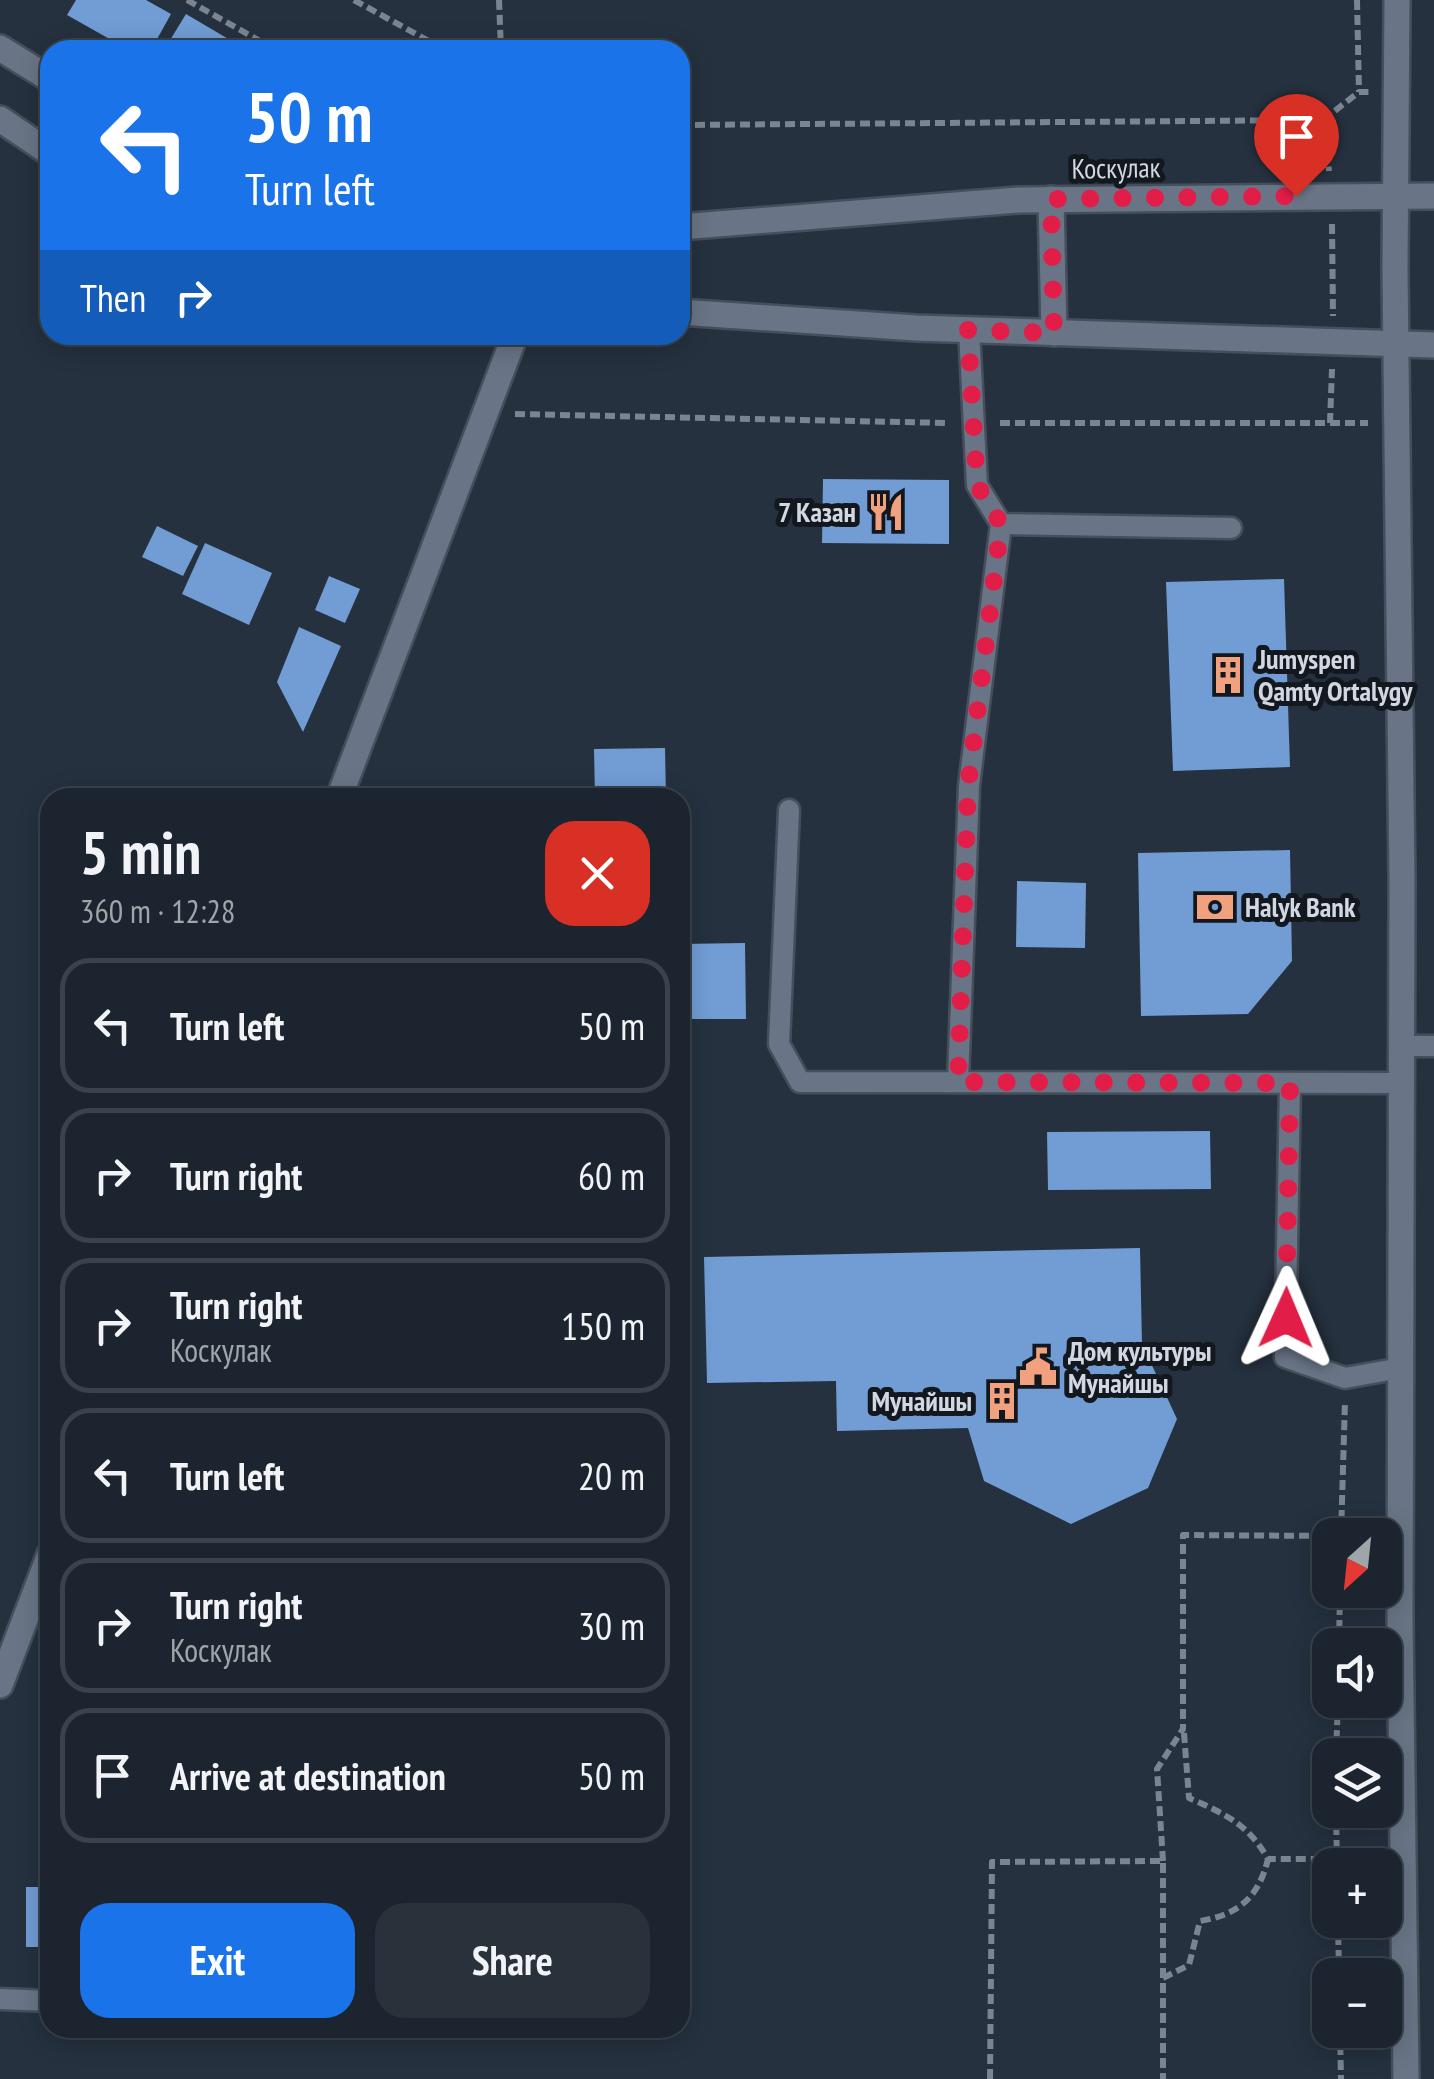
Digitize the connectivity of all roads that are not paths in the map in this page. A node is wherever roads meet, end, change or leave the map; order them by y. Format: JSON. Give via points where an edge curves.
{"nodes":[{"id":1,"x":1398,"y":0,"type":"edge"},
{"id":2,"x":0,"y":48,"type":"edge"},
{"id":3,"x":40,"y":73,"type":"edge"},
{"id":4,"x":0,"y":119,"type":"edge"},
{"id":5,"x":40,"y":146,"type":"edge"},
{"id":6,"x":1396,"y":195,"type":"junction"},
{"id":7,"x":1434,"y":196,"type":"edge"},
{"id":8,"x":1051,"y":199,"type":"junction"},
{"id":9,"x":690,"y":226,"type":"edge"},
{"id":10,"x":690,"y":313,"type":"edge"},
{"id":11,"x":968,"y":330,"type":"junction"},
{"id":12,"x":1054,"y":333,"type":"junction"},
{"id":13,"x":511,"y":345,"type":"edge"},
{"id":14,"x":1434,"y":345,"type":"edge"},
{"id":15,"x":1396,"y":346,"type":"junction"},
{"id":16,"x":1001,"y":524,"type":"junction"},
{"id":17,"x":1230,"y":528,"type":"dead end"},
{"id":18,"x":343,"y":788,"type":"edge"},
{"id":19,"x":789,"y":810,"type":"dead end"},
{"id":20,"x":1402,"y":1046,"type":"junction"},
{"id":21,"x":1434,"y":1046,"type":"edge"},
{"id":22,"x":958,"y":1082,"type":"junction"},
{"id":23,"x":1290,"y":1083,"type":"junction"},
{"id":24,"x":1402,"y":1083,"type":"junction"},
{"id":25,"x":1401,"y":1368,"type":"junction"},
{"id":26,"x":40,"y":1580,"type":"edge"},
{"id":27,"x":0,"y":1686,"type":"edge"},
{"id":28,"x":0,"y":1999,"type":"edge"},
{"id":29,"x":40,"y":2001,"type":"edge"},
{"id":30,"x":1406,"y":2079,"type":"edge"}],
"edges":[{"from":1,"to":6,"type":"street"},
{"from":2,"to":3,"type":"street"},
{"from":4,"to":5,"type":"street"},
{"from":6,"to":7,"type":"street","name":"Коскулак"},
{"from":6,"to":8,"type":"street","name":"Коскулак"},
{"from":6,"to":15,"type":"street"},
{"from":8,"to":9,"type":"street","name":"Коскулак"},
{"from":8,"to":12,"type":"street"},
{"from":10,"to":11,"type":"street"},
{"from":11,"to":12,"type":"street"},
{"from":11,"to":16,"type":"lane","via":[[977,485]]},
{"from":12,"to":15,"type":"street"},
{"from":13,"to":18,"type":"street"},
{"from":14,"to":15,"type":"street"},
{"from":15,"to":20,"type":"street"},
{"from":16,"to":17,"type":"lane"},
{"from":16,"to":22,"type":"lane","via":[[968,786]]},
{"from":19,"to":22,"type":"lane","via":[[779,1044],[800,1082]]},
{"from":20,"to":21,"type":"lane"},
{"from":20,"to":24,"type":"street"},
{"from":22,"to":23,"type":"lane"},
{"from":23,"to":24,"type":"lane"},
{"from":23,"to":25,"type":"lane","via":[[1285,1357],[1345,1378]]},
{"from":24,"to":25,"type":"street"},
{"from":25,"to":30,"type":"street"},
{"from":26,"to":27,"type":"street"},
{"from":28,"to":29,"type":"lane"}]}
